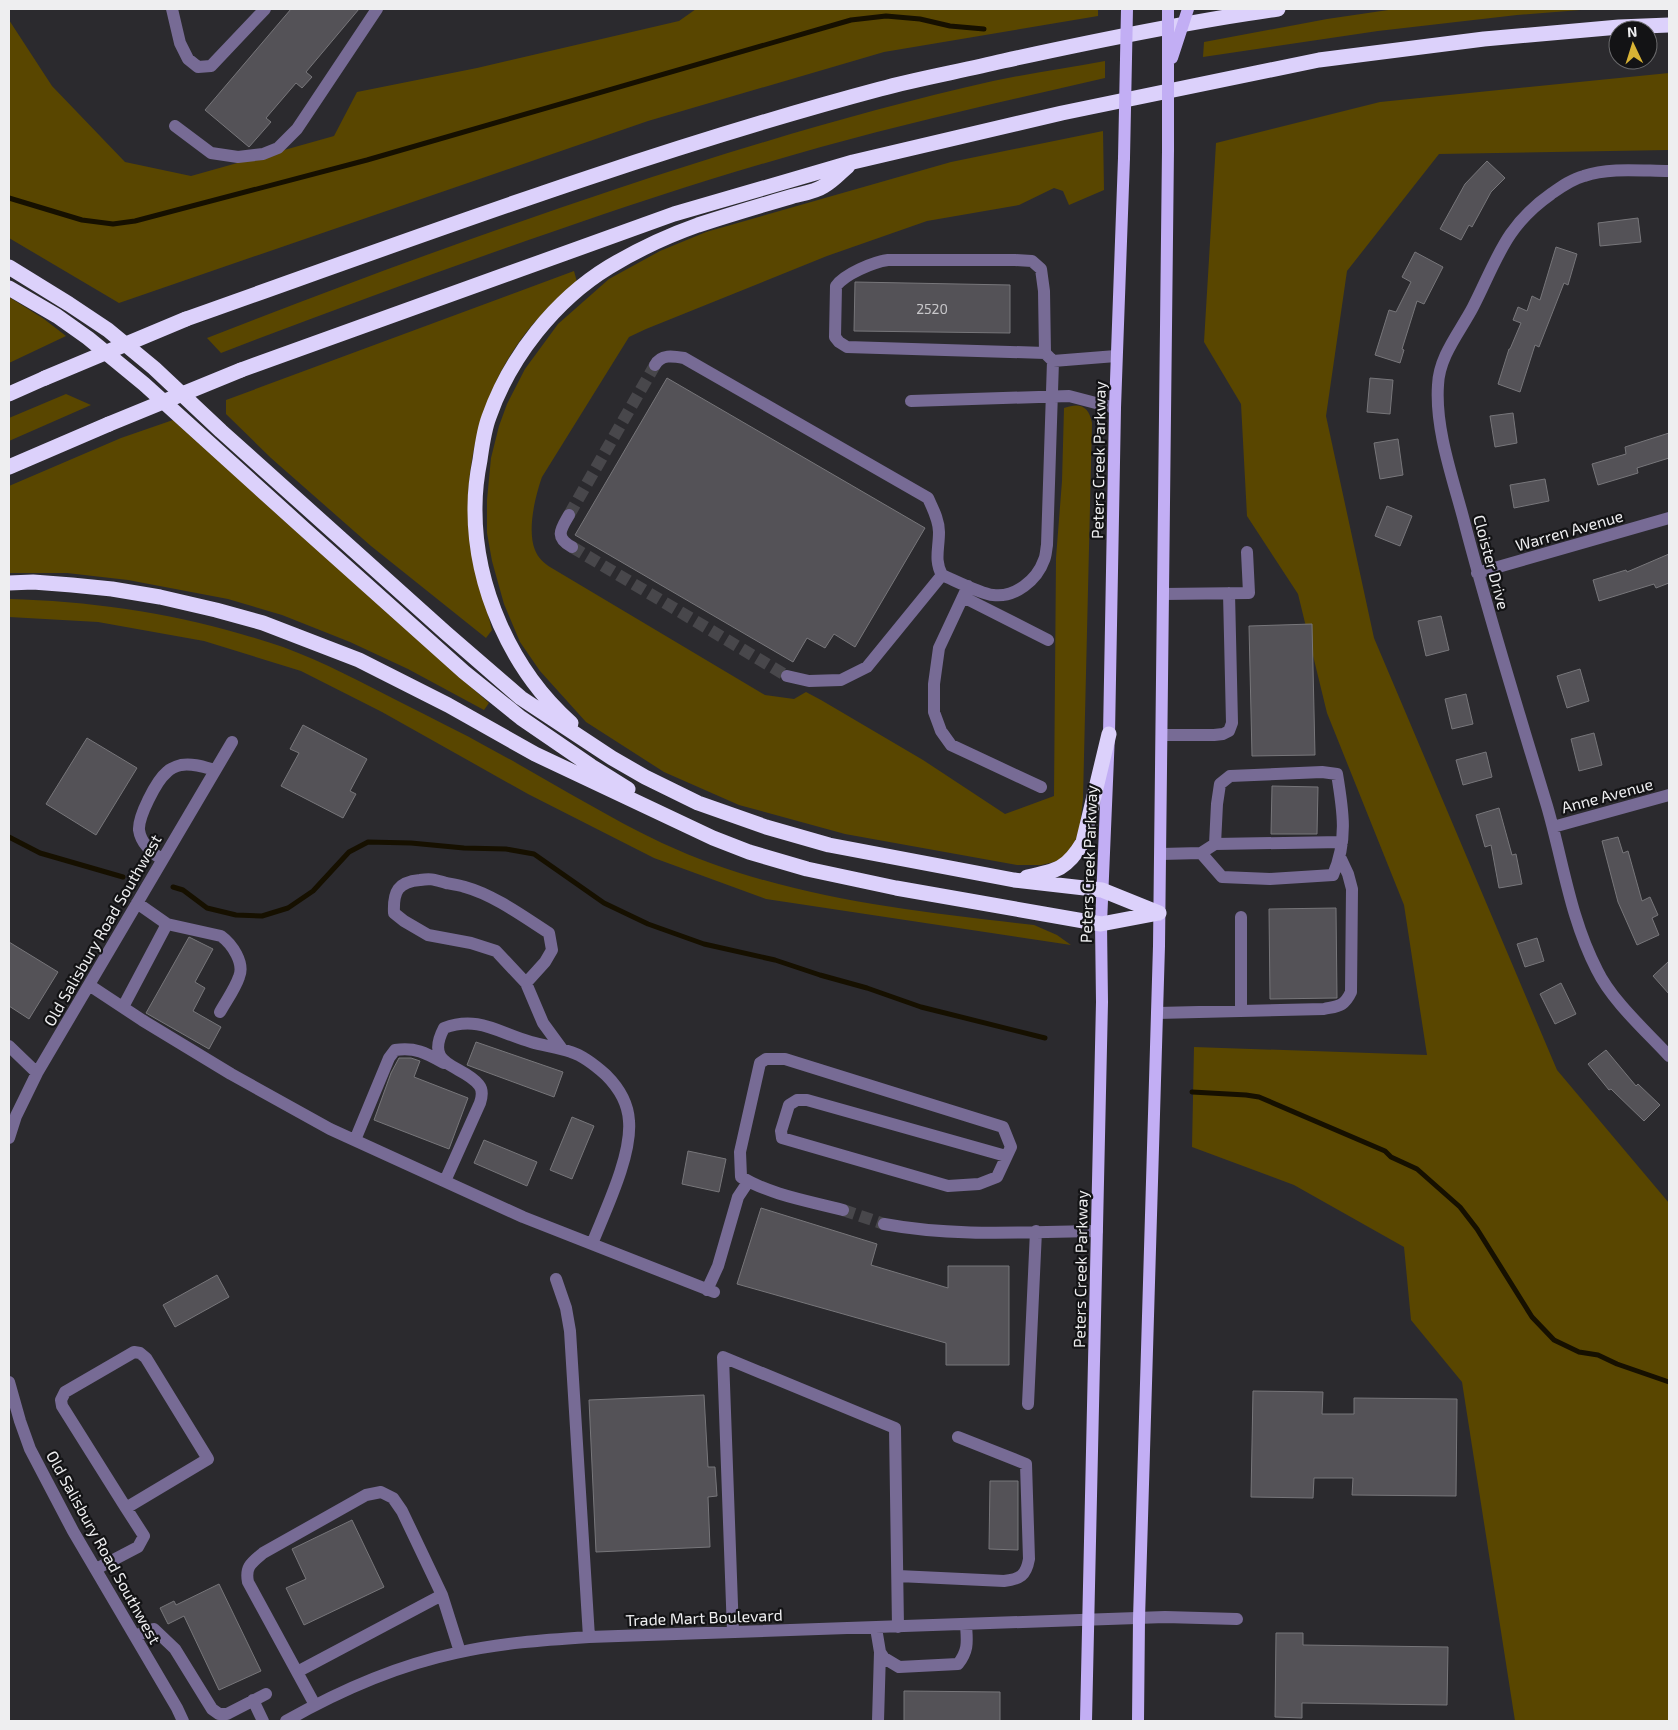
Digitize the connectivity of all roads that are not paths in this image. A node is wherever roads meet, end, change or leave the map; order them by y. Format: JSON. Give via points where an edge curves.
{"nodes":[{"id":1,"x":172,"y":9,"type":"edge"},
{"id":2,"x":265,"y":9,"type":"edge"},
{"id":3,"x":377,"y":9,"type":"edge"},
{"id":4,"x":1127,"y":9,"type":"edge"},
{"id":5,"x":1168,"y":9,"type":"edge"},
{"id":6,"x":1188,"y":9,"type":"edge"},
{"id":7,"x":1278,"y":9,"type":"edge"},
{"id":8,"x":1669,"y":25,"type":"edge"},
{"id":9,"x":1168,"y":70,"type":"junction"},
{"id":10,"x":176,"y":126,"type":"dead end"},
{"id":11,"x":853,"y":162,"type":"junction"},
{"id":12,"x":1669,"y":171,"type":"edge"},
{"id":13,"x":9,"y":267,"type":"edge"},
{"id":14,"x":9,"y":288,"type":"edge"},
{"id":15,"x":1116,"y":356,"type":"junction"},
{"id":16,"x":1049,"y":357,"type":"junction"},
{"id":17,"x":655,"y":365,"type":"tunnel mouth"},
{"id":18,"x":9,"y":394,"type":"edge"},
{"id":19,"x":1051,"y":396,"type":"junction"},
{"id":20,"x":911,"y":401,"type":"dead end"},
{"id":21,"x":1115,"y":408,"type":"junction"},
{"id":22,"x":9,"y":467,"type":"edge"},
{"id":23,"x":569,"y":515,"type":"tunnel mouth"},
{"id":24,"x":1669,"y":518,"type":"edge"},
{"id":25,"x":572,"y":548,"type":"tunnel mouth"},
{"id":26,"x":1247,"y":552,"type":"dead end"},
{"id":27,"x":939,"y":571,"type":"junction"},
{"id":28,"x":1478,"y":573,"type":"junction"},
{"id":29,"x":9,"y":583,"type":"edge"},
{"id":30,"x":966,"y":591,"type":"junction"},
{"id":31,"x":1229,"y":593,"type":"junction"},
{"id":32,"x":1162,"y":594,"type":"junction"},
{"id":33,"x":1048,"y":640,"type":"dead end"},
{"id":34,"x":787,"y":676,"type":"tunnel mouth"},
{"id":35,"x":1109,"y":734,"type":"junction"},
{"id":36,"x":1162,"y":735,"type":"junction"},
{"id":37,"x":232,"y":742,"type":"dead end"},
{"id":38,"x":612,"y":758,"type":"junction"},
{"id":39,"x":215,"y":770,"type":"junction"},
{"id":40,"x":1041,"y":786,"type":"dead end"},
{"id":41,"x":1669,"y":795,"type":"edge"},
{"id":42,"x":1553,"y":827,"type":"junction"},
{"id":43,"x":713,"y":838,"type":"junction"},
{"id":44,"x":1342,"y":842,"type":"junction"},
{"id":45,"x":1216,"y":844,"type":"junction"},
{"id":46,"x":1201,"y":853,"type":"junction"},
{"id":47,"x":1161,"y":854,"type":"junction"},
{"id":48,"x":1341,"y":859,"type":"junction"},
{"id":49,"x":162,"y":860,"type":"junction"},
{"id":50,"x":1014,"y":880,"type":"junction"},
{"id":51,"x":1102,"y":890,"type":"junction"},
{"id":52,"x":137,"y":903,"type":"junction"},
{"id":53,"x":1160,"y":913,"type":"junction"},
{"id":54,"x":1241,"y":917,"type":"dead end"},
{"id":55,"x":168,"y":924,"type":"junction"},
{"id":56,"x":1100,"y":924,"type":"junction"},
{"id":57,"x":526,"y":983,"type":"junction"},
{"id":58,"x":89,"y":984,"type":"junction"},
{"id":59,"x":123,"y":1007,"type":"junction"},
{"id":60,"x":1241,"y":1011,"type":"junction"},
{"id":61,"x":220,"y":1012,"type":"dead end"},
{"id":62,"x":1157,"y":1013,"type":"junction"},
{"id":63,"x":9,"y":1046,"type":"edge"},
{"id":64,"x":562,"y":1049,"type":"junction"},
{"id":65,"x":1669,"y":1056,"type":"edge"},
{"id":66,"x":444,"y":1062,"type":"junction"},
{"id":67,"x":37,"y":1073,"type":"junction"},
{"id":68,"x":9,"y":1138,"type":"edge"},
{"id":69,"x":355,"y":1140,"type":"junction"},
{"id":70,"x":1006,"y":1156,"type":"junction"},
{"id":71,"x":445,"y":1181,"type":"junction"},
{"id":72,"x":748,"y":1182,"type":"junction"},
{"id":73,"x":843,"y":1210,"type":"tunnel mouth"},
{"id":74,"x":884,"y":1224,"type":"tunnel mouth"},
{"id":75,"x":1097,"y":1231,"type":"junction"},
{"id":76,"x":1036,"y":1232,"type":"junction"},
{"id":77,"x":592,"y":1244,"type":"junction"},
{"id":78,"x":556,"y":1279,"type":"dead end"},
{"id":79,"x":9,"y":1382,"type":"edge"},
{"id":80,"x":1028,"y":1404,"type":"dead end"},
{"id":81,"x":958,"y":1437,"type":"dead end"},
{"id":82,"x":126,"y":1508,"type":"junction"},
{"id":83,"x":96,"y":1569,"type":"junction"},
{"id":84,"x":898,"y":1576,"type":"junction"},
{"id":85,"x":442,"y":1596,"type":"junction"},
{"id":86,"x":1139,"y":1619,"type":"junction"},
{"id":87,"x":1237,"y":1619,"type":"dead end"},
{"id":88,"x":1088,"y":1621,"type":"junction"},
{"id":89,"x":966,"y":1625,"type":"junction"},
{"id":90,"x":898,"y":1627,"type":"junction"},
{"id":91,"x":876,"y":1628,"type":"junction"},
{"id":92,"x":733,"y":1632,"type":"junction"},
{"id":93,"x":135,"y":1636,"type":"junction"},
{"id":94,"x":589,"y":1637,"type":"junction"},
{"id":95,"x":460,"y":1652,"type":"junction"},
{"id":96,"x":880,"y":1652,"type":"junction"},
{"id":97,"x":297,"y":1672,"type":"junction"},
{"id":98,"x":266,"y":1694,"type":"dead end"},
{"id":99,"x":253,"y":1700,"type":"junction"},
{"id":100,"x":315,"y":1705,"type":"junction"},
{"id":101,"x":183,"y":1721,"type":"edge"},
{"id":102,"x":263,"y":1721,"type":"edge"},
{"id":103,"x":286,"y":1721,"type":"edge"},
{"id":104,"x":878,"y":1721,"type":"edge"},
{"id":105,"x":1086,"y":1721,"type":"edge"},
{"id":106,"x":1138,"y":1721,"type":"edge"}],
"edges":[{"from":1,"to":2,"type":"street","via":[[180,43],[188,59],[198,67],[211,66]]},
{"from":3,"to":10,"type":"street","via":[[297,129],[278,148],[238,158],[211,153]]},
{"from":4,"to":15,"type":"main road","name":"Peters Creek Parkway","bridge":true},
{"from":5,"to":9,"type":"main road","bridge":true},
{"from":6,"to":9,"type":"main road","bridge":true},
{"from":7,"to":18,"type":"highway","bridge":true,"via":[[1065,48],[882,88],[746,127],[564,186],[186,319]]},
{"from":8,"to":11,"type":"highway","via":[[1484,39],[1319,60],[1062,113]]},
{"from":9,"to":32,"type":"main road","bridge":true},
{"from":11,"to":22,"type":"highway","bridge":true,"via":[[674,214],[241,370]]},
{"from":11,"to":38,"type":"highway","via":[[823,187],[672,235],[639,250],[586,282],[534,334],[489,417],[475,507],[482,568],[491,601],[528,675],[562,714]]},
{"from":12,"to":28,"type":"street","name":"Cloister Drive","via":[[1606,172],[1583,176],[1542,200],[1511,232],[1445,356],[1438,385],[1439,414]]},
{"from":13,"to":38,"type":"highway","via":[[108,330],[521,698]]},
{"from":14,"to":43,"type":"highway","via":[[88,338],[144,384],[449,659],[522,718],[591,766]]},
{"from":15,"to":16,"type":"street"},
{"from":15,"to":21,"type":"main road","name":"Peters Creek Parkway"},
{"from":16,"to":16,"type":"street","via":[[847,347],[835,337],[836,286],[856,272],[882,261],[1032,261],[1041,269]]},
{"from":16,"to":19,"type":"street"},
{"from":17,"to":27,"type":"street","via":[[670,355],[684,358],[928,498],[939,532]]},
{"from":19,"to":20,"type":"street"},
{"from":19,"to":21,"type":"street","via":[[1069,396]]},
{"from":19,"to":30,"type":"street","via":[[1044,560],[1028,583],[1015,592],[992,595]]},
{"from":21,"to":35,"type":"main road","name":"Peters Creek Parkway"},
{"from":23,"to":25,"type":"street","via":[[560,530],[561,537]]},
{"from":24,"to":28,"type":"street","name":"Warren Avenue"},
{"from":26,"to":31,"type":"street","via":[[1249,593]]},
{"from":27,"to":30,"type":"street"},
{"from":27,"to":34,"type":"street","via":[[867,667],[842,680],[809,681]]},
{"from":28,"to":42,"type":"street","name":"Cloister Drive"},
{"from":29,"to":43,"type":"highway","via":[[112,589],[160,597],[263,623],[359,660],[535,754]]},
{"from":30,"to":33,"type":"street"},
{"from":30,"to":40,"type":"street","via":[[940,648],[934,684],[934,712],[941,731],[951,745]]},
{"from":31,"to":32,"type":"street"},
{"from":31,"to":36,"type":"street","via":[[1232,723],[1229,731],[1214,735]]},
{"from":32,"to":36,"type":"main road"},
{"from":35,"to":50,"type":"highway","via":[[1083,842],[1076,853],[1068,863],[1053,872]]},
{"from":35,"to":51,"type":"main road","name":"Peters Creek Parkway"},
{"from":36,"to":47,"type":"main road"},
{"from":37,"to":39,"type":"street","name":"Old Salisbury Road Southwest"},
{"from":38,"to":50,"type":"highway","via":[[698,803],[766,827],[829,845]]},
{"from":39,"to":49,"type":"street","name":"Old Salisbury Road Southwest"},
{"from":39,"to":49,"type":"street","via":[[192,764],[179,766],[158,782],[140,819],[139,832],[151,852]]},
{"from":41,"to":42,"type":"street","name":"Anne Avenue"},
{"from":42,"to":65,"type":"street","name":"Cloister Drive","via":[[1570,902],[1598,973]]},
{"from":43,"to":56,"type":"highway","via":[[807,869],[978,904]]},
{"from":44,"to":45,"type":"street"},
{"from":44,"to":45,"type":"street","via":[[1344,815],[1337,774],[1322,772],[1230,776],[1220,784]]},
{"from":44,"to":48,"type":"street"},
{"from":45,"to":46,"type":"street"},
{"from":46,"to":47,"type":"street"},
{"from":46,"to":48,"type":"street","via":[[1222,878],[1334,875]]},
{"from":47,"to":53,"type":"main road"},
{"from":48,"to":60,"type":"street","via":[[1352,889],[1351,992],[1347,1001],[1324,1009]]},
{"from":49,"to":52,"type":"street","name":"Old Salisbury Road Southwest"},
{"from":50,"to":51,"type":"highway"},
{"from":51,"to":53,"type":"highway"},
{"from":51,"to":56,"type":"main road","name":"Peters Creek Parkway"},
{"from":52,"to":55,"type":"street"},
{"from":52,"to":58,"type":"street","name":"Old Salisbury Road Southwest"},
{"from":53,"to":56,"type":"highway"},
{"from":53,"to":62,"type":"main road"},
{"from":54,"to":60,"type":"street"},
{"from":55,"to":59,"type":"street"},
{"from":55,"to":61,"type":"street","via":[[221,936],[237,954],[240,975]]},
{"from":56,"to":75,"type":"main road","name":"Peters Creek Parkway","via":[[1102,1002]]},
{"from":57,"to":57,"type":"street","via":[[552,950],[549,933],[522,915],[466,887],[432,878],[408,881],[398,888],[394,913],[404,921],[428,935],[471,942],[496,951]]},
{"from":57,"to":64,"type":"street","via":[[542,1023]]},
{"from":58,"to":59,"type":"street"},
{"from":58,"to":67,"type":"street","name":"Old Salisbury Road Southwest"},
{"from":59,"to":69,"type":"street","via":[[231,1074]]},
{"from":60,"to":62,"type":"street"},
{"from":62,"to":86,"type":"main road"},
{"from":63,"to":67,"type":"street"},
{"from":64,"to":66,"type":"street","via":[[530,1042],[496,1028],[456,1023],[444,1028],[438,1038]]},
{"from":64,"to":77,"type":"street","via":[[597,1066],[612,1081],[624,1101],[629,1122],[627,1147],[619,1175]]},
{"from":66,"to":69,"type":"street","via":[[424,1051],[395,1050]]},
{"from":66,"to":71,"type":"street","via":[[471,1078],[480,1086],[482,1094]]},
{"from":67,"to":68,"type":"street","name":"Old Salisbury Road Southwest"},
{"from":69,"to":71,"type":"street"},
{"from":70,"to":70,"type":"street","via":[[997,1177],[978,1184],[948,1186],[782,1138],[781,1131],[789,1105],[797,1100],[807,1100]]},
{"from":70,"to":72,"type":"street","via":[[1010,1147],[1004,1127],[785,1059],[766,1059],[760,1063],[740,1152],[741,1177]]},
{"from":71,"to":77,"type":"street"},
{"from":72,"to":73,"type":"street"},
{"from":72,"to":77,"type":"street","via":[[738,1197],[710,1291]]},
{"from":74,"to":76,"type":"street","via":[[914,1230]]},
{"from":75,"to":76,"type":"street"},
{"from":75,"to":88,"type":"main road","name":"Peters Creek Parkway"},
{"from":76,"to":80,"type":"street"},
{"from":78,"to":94,"type":"street","via":[[570,1331]]},
{"from":79,"to":83,"type":"street","name":"Old Salisbury Road Southwest","via":[[30,1449]]},
{"from":81,"to":84,"type":"street","via":[[1026,1464],[1027,1570],[1014,1580],[1004,1581]]},
{"from":82,"to":82,"type":"street","via":[[208,1459],[146,1358],[134,1352],[65,1392],[61,1400]]},
{"from":82,"to":83,"type":"street","via":[[144,1536],[142,1543]]},
{"from":83,"to":93,"type":"street","name":"Old Salisbury Road Southwest"},
{"from":84,"to":90,"type":"street"},
{"from":84,"to":92,"type":"street","via":[[895,1428],[723,1357]]},
{"from":85,"to":95,"type":"street"},
{"from":85,"to":97,"type":"street"},
{"from":85,"to":97,"type":"street","via":[[393,1498],[381,1492],[366,1495],[262,1553],[246,1573]]},
{"from":86,"to":87,"type":"street","name":"Trade Mart Boulevard"},
{"from":86,"to":88,"type":"street","name":"Trade Mart Boulevard"},
{"from":86,"to":106,"type":"main road"},
{"from":88,"to":89,"type":"street","name":"Trade Mart Boulevard"},
{"from":88,"to":105,"type":"main road","name":"Peters Creek Parkway"},
{"from":89,"to":90,"type":"street","name":"Trade Mart Boulevard"},
{"from":89,"to":96,"type":"street","via":[[965,1655],[958,1664],[900,1667]]},
{"from":90,"to":91,"type":"street","name":"Trade Mart Boulevard"},
{"from":91,"to":92,"type":"street","name":"Trade Mart Boulevard"},
{"from":91,"to":96,"type":"street"},
{"from":92,"to":94,"type":"street","name":"Trade Mart Boulevard"},
{"from":93,"to":99,"type":"street","via":[[154,1629],[159,1633],[175,1649],[212,1709],[219,1714],[227,1714]]},
{"from":93,"to":101,"type":"street","name":"Old Salisbury Road Southwest"},
{"from":94,"to":95,"type":"street","name":"Trade Mart Boulevard","via":[[523,1642]]},
{"from":95,"to":100,"type":"street","name":"Trade Mart Boulevard","via":[[382,1674]]},
{"from":96,"to":104,"type":"street"},
{"from":97,"to":100,"type":"street"},
{"from":98,"to":99,"type":"street"},
{"from":99,"to":102,"type":"street"},
{"from":100,"to":103,"type":"street","name":"Trade Mart Boulevard"}]}
